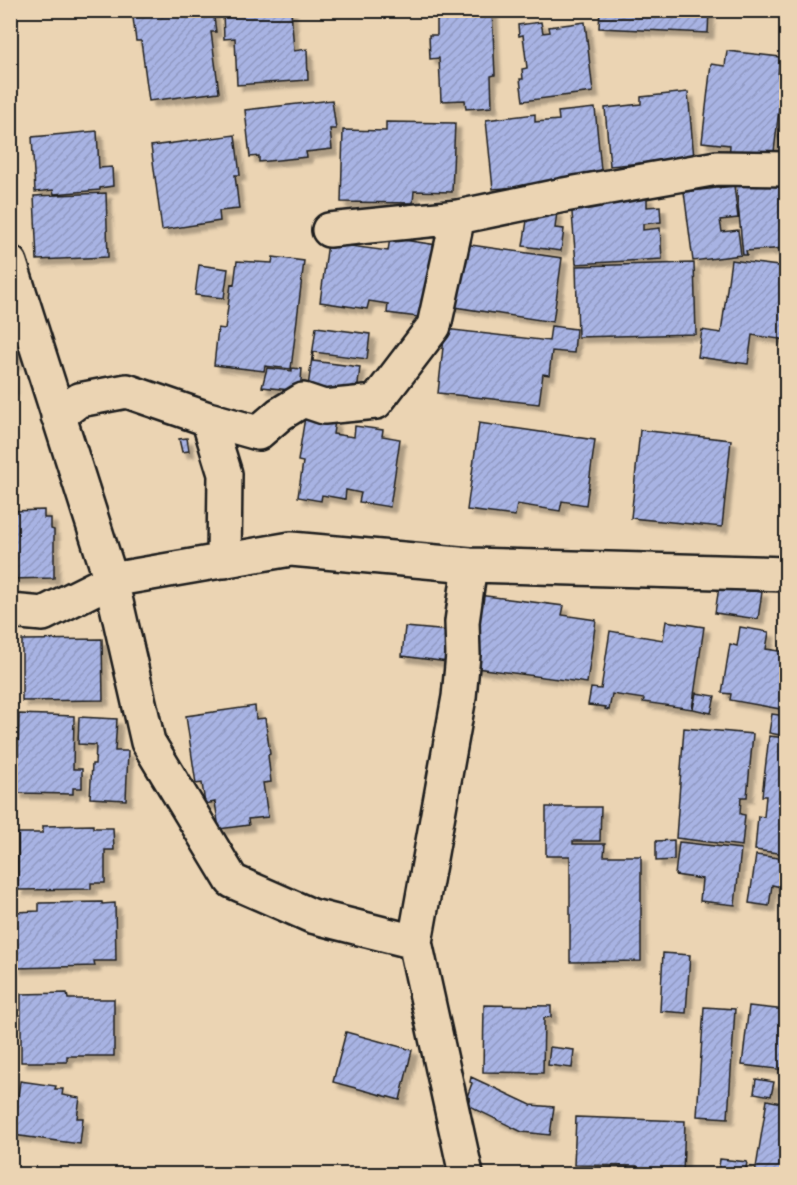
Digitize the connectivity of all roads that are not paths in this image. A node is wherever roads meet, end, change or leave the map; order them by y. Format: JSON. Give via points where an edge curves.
{"nodes":[{"id":1,"x":786,"y":169,"type":"edge"},
{"id":2,"x":458,"y":217,"type":"junction"},
{"id":3,"x":329,"y":230,"type":"dead end"},
{"id":4,"x":10,"y":263,"type":"edge"},
{"id":5,"x":58,"y":416,"type":"junction"},
{"id":6,"x":208,"y":418,"type":"junction"},
{"id":7,"x":224,"y":561,"type":"junction"},
{"id":8,"x":470,"y":565,"type":"junction"},
{"id":9,"x":786,"y":574,"type":"edge"},
{"id":10,"x":111,"y":580,"type":"junction"},
{"id":11,"x":10,"y":611,"type":"edge"},
{"id":12,"x":415,"y":942,"type":"junction"},
{"id":13,"x":466,"y":1174,"type":"edge"}],
"edges":[{"from":1,"to":2,"type":"street","via":[[717,168]]},
{"from":2,"to":3,"type":"street"},
{"from":2,"to":6,"type":"street","via":[[434,326],[376,402],[324,407],[303,400],[258,433]]},
{"from":4,"to":5,"type":"street"},
{"from":5,"to":6,"type":"street","via":[[79,399],[127,391]]},
{"from":5,"to":10,"type":"street"},
{"from":6,"to":7,"type":"street","via":[[225,474]]},
{"from":7,"to":8,"type":"street","via":[[291,549]]},
{"from":7,"to":10,"type":"street"},
{"from":8,"to":9,"type":"street"},
{"from":8,"to":12,"type":"street","via":[[462,622],[464,655],[459,697]]},
{"from":10,"to":11,"type":"street","via":[[43,614]]},
{"from":10,"to":12,"type":"street","via":[[148,742],[232,881],[312,916]]},
{"from":12,"to":13,"type":"street"}]}
